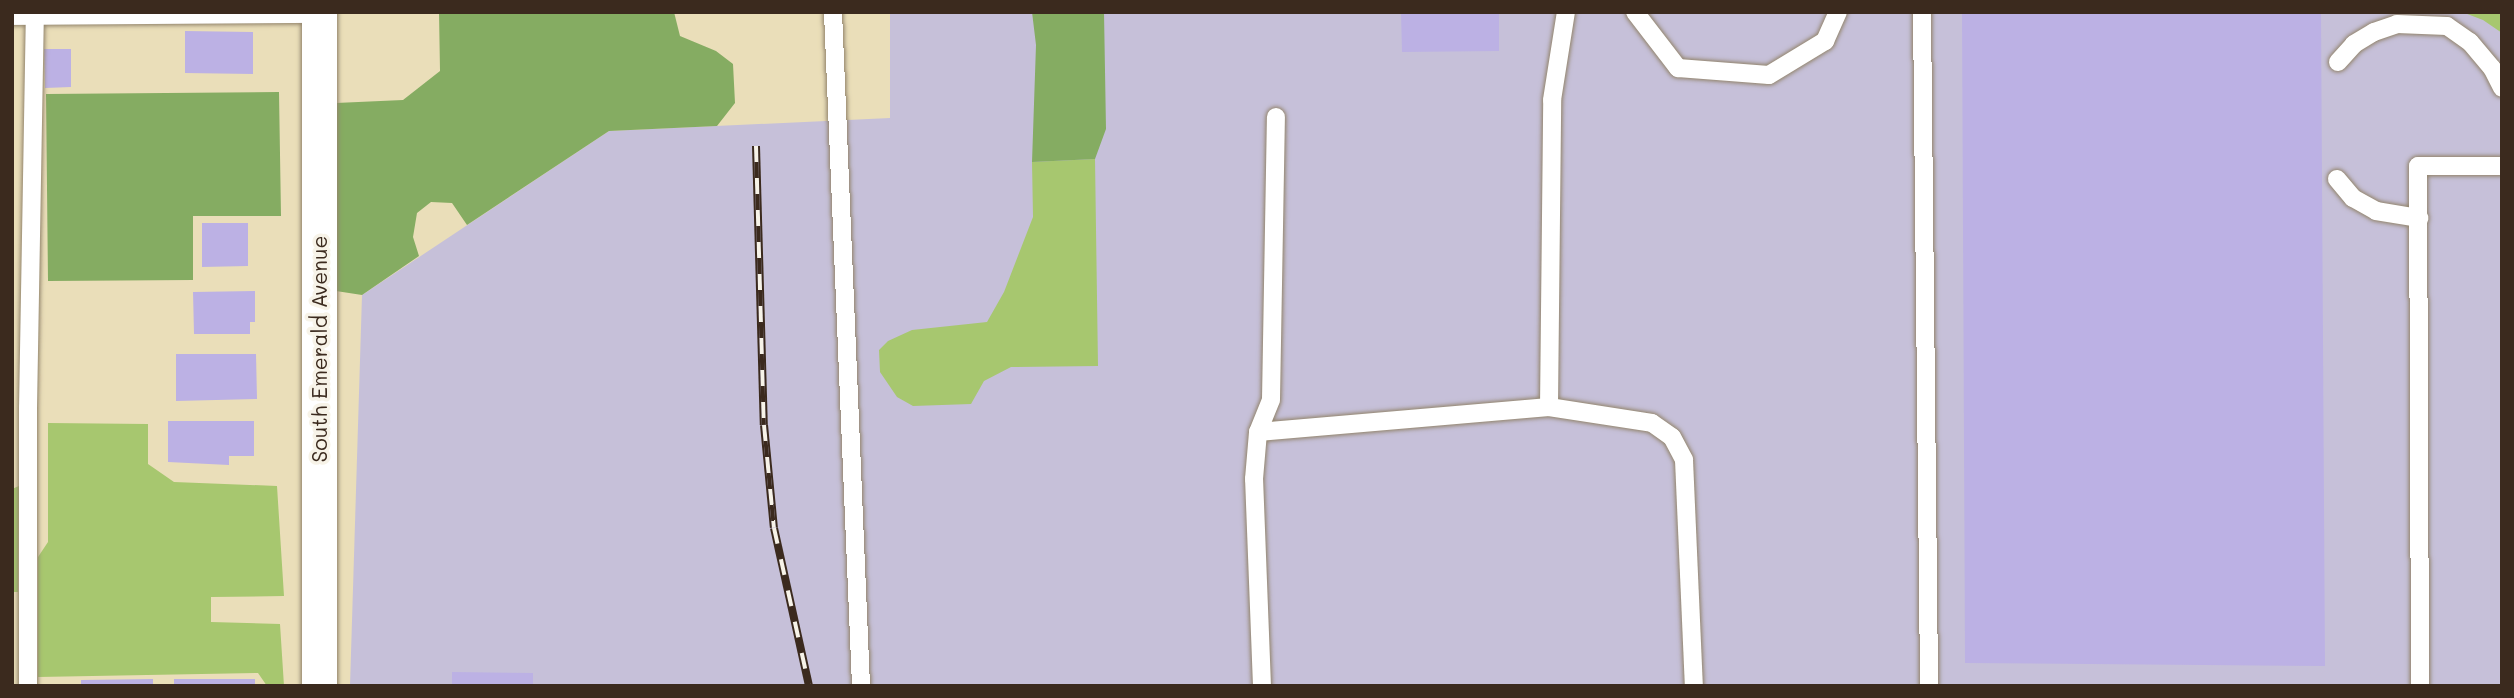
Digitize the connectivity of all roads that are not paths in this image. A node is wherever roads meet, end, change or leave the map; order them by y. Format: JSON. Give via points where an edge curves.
{"nodes":[{"id":1,"x":833,"y":12,"type":"edge"},
{"id":2,"x":1566,"y":12,"type":"edge"},
{"id":3,"x":1635,"y":12,"type":"edge"},
{"id":4,"x":1838,"y":12,"type":"edge"},
{"id":5,"x":1922,"y":12,"type":"edge"},
{"id":6,"x":319,"y":13,"type":"edge"},
{"id":7,"x":12,"y":16,"type":"edge"},
{"id":8,"x":35,"y":16,"type":"junction"},
{"id":9,"x":2338,"y":62,"type":"dead end"},
{"id":10,"x":2502,"y":88,"type":"edge"},
{"id":11,"x":1276,"y":117,"type":"dead end"},
{"id":12,"x":2502,"y":166,"type":"edge"},
{"id":13,"x":2337,"y":179,"type":"dead end"},
{"id":14,"x":2419,"y":218,"type":"junction"},
{"id":15,"x":1549,"y":407,"type":"junction"},
{"id":16,"x":1258,"y":432,"type":"junction"},
{"id":17,"x":28,"y":686,"type":"edge"},
{"id":18,"x":318,"y":686,"type":"edge"},
{"id":19,"x":861,"y":686,"type":"edge"},
{"id":20,"x":1262,"y":686,"type":"edge"},
{"id":21,"x":1694,"y":686,"type":"edge"},
{"id":22,"x":1929,"y":686,"type":"edge"},
{"id":23,"x":2420,"y":686,"type":"edge"}],
"edges":[{"from":1,"to":19,"type":"lane"},
{"from":2,"to":15,"type":"lane","via":[[1552,100]]},
{"from":3,"to":4,"type":"lane","via":[[1678,68],[1769,75],[1825,41]]},
{"from":5,"to":22,"type":"lane"},
{"from":6,"to":8,"type":"lane"},
{"from":6,"to":18,"type":"street","name":"South Emerald Avenue"},
{"from":7,"to":8,"type":"lane"},
{"from":8,"to":17,"type":"lane"},
{"from":9,"to":10,"type":"lane","via":[[2354,44],[2397,24],[2447,26],[2470,42]]},
{"from":11,"to":16,"type":"lane","via":[[1271,400]]},
{"from":12,"to":14,"type":"lane","via":[[2418,166]]},
{"from":13,"to":14,"type":"lane","via":[[2353,198],[2376,211]]},
{"from":14,"to":23,"type":"lane"},
{"from":15,"to":16,"type":"lane"},
{"from":15,"to":21,"type":"lane","via":[[1652,422],[1672,437],[1684,460]]},
{"from":16,"to":20,"type":"lane","via":[[1254,479]]}]}
